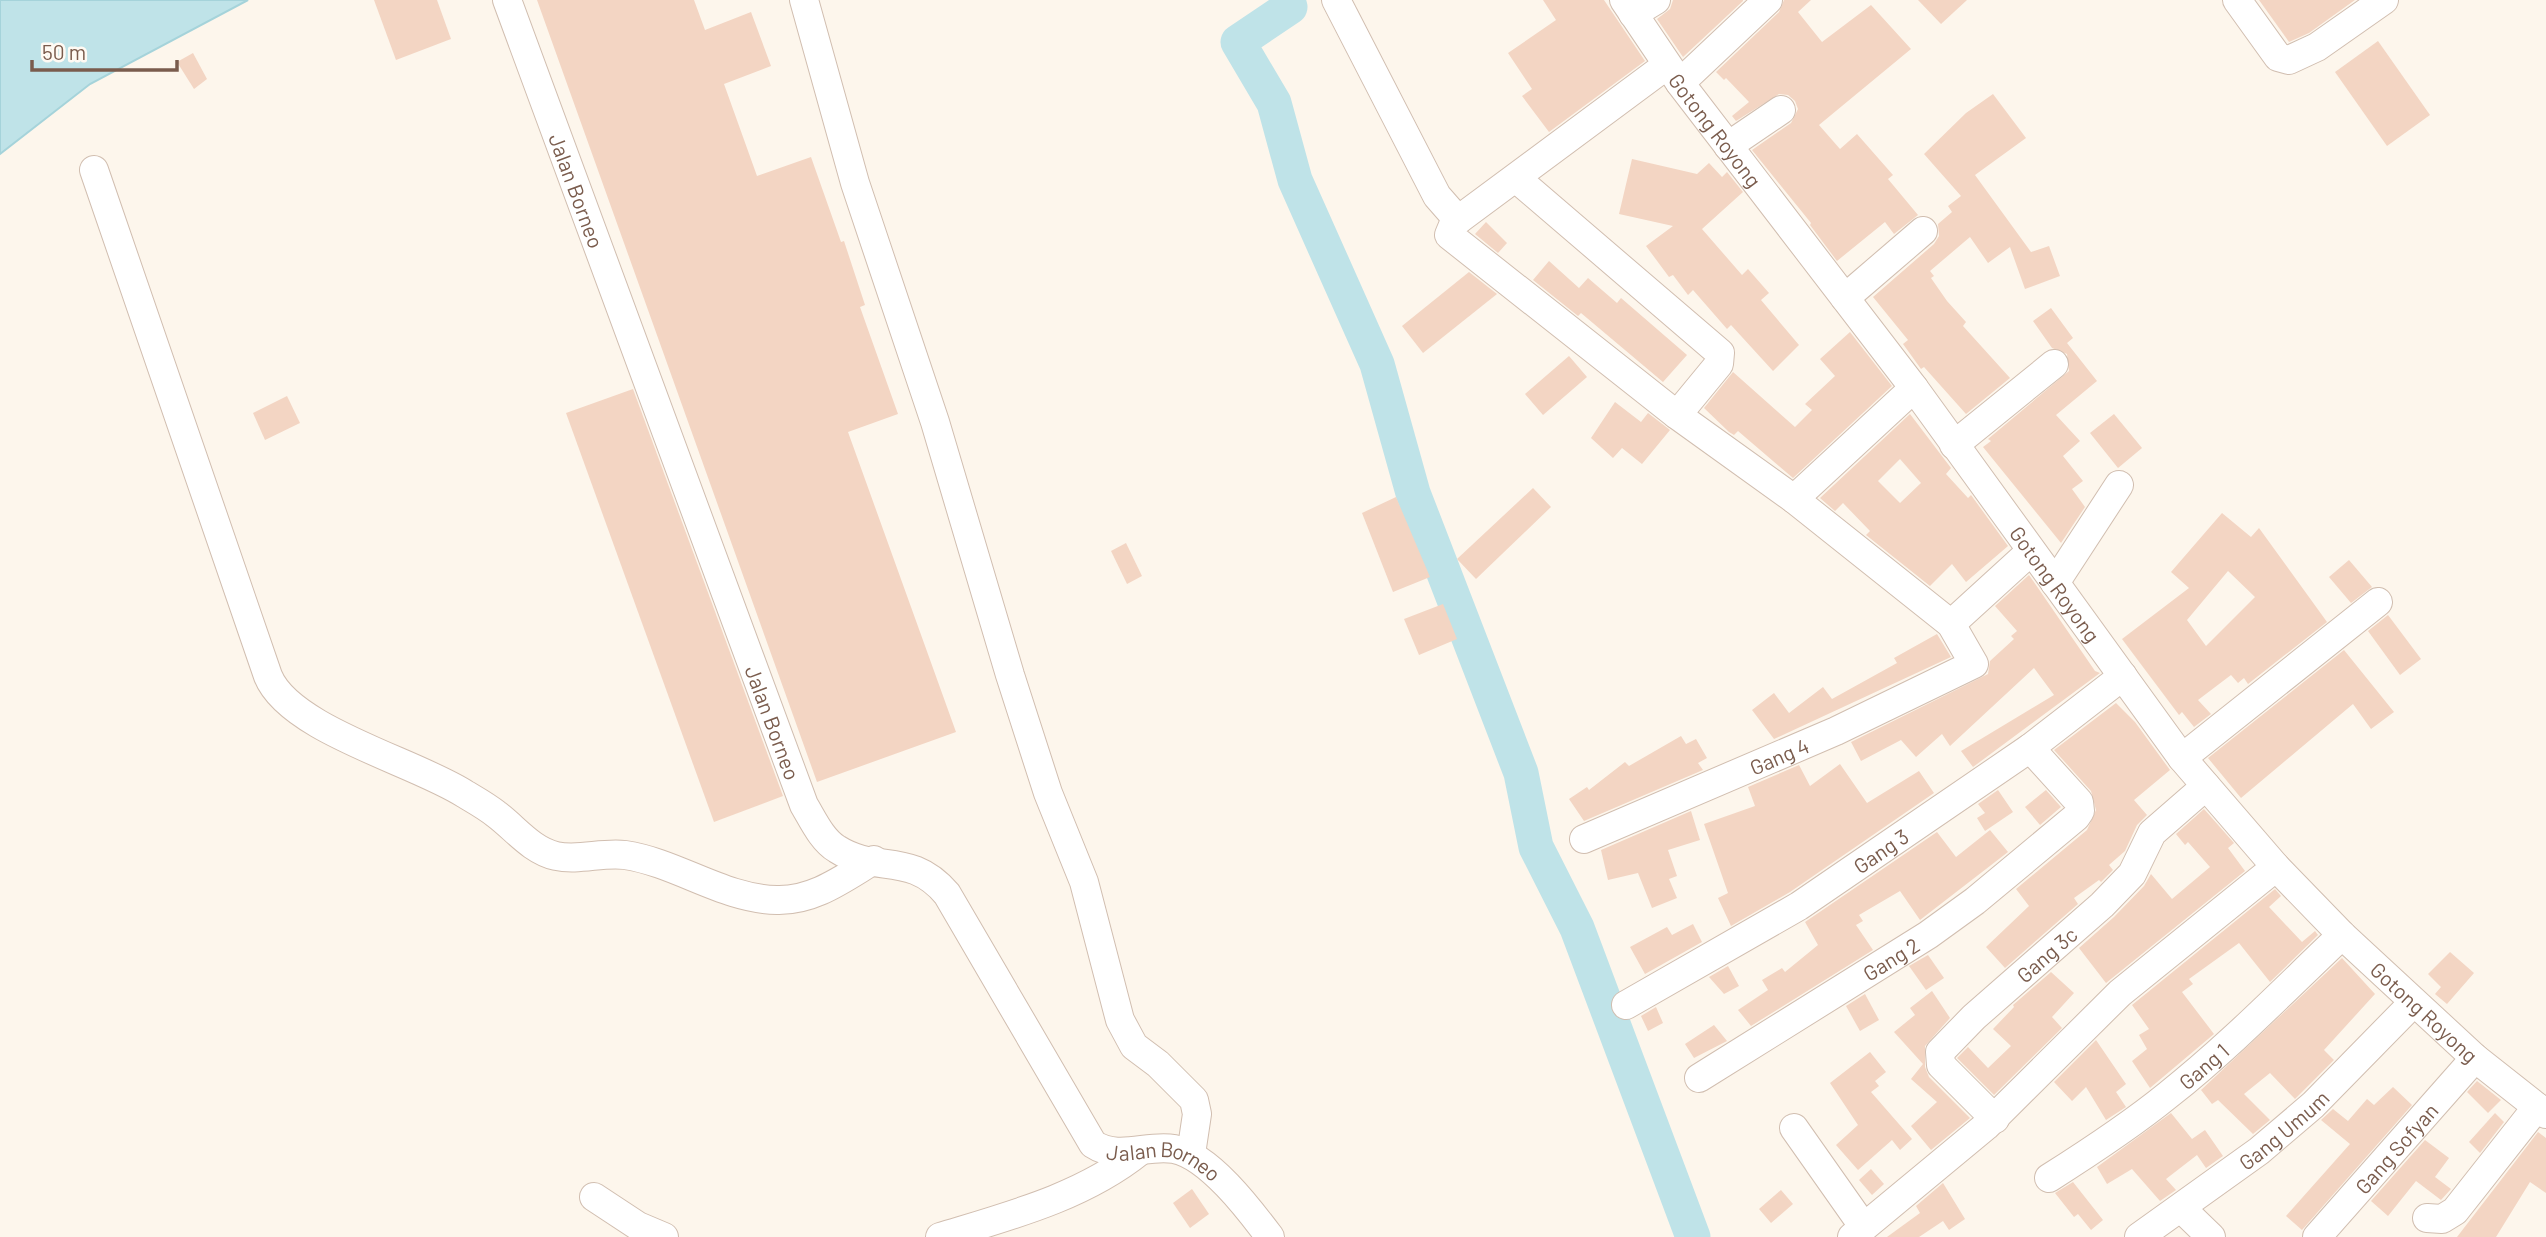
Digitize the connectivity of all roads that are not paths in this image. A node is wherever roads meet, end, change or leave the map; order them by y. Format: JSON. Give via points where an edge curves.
{"nodes":[{"id":1,"x":507,"y":0,"type":"edge"},
{"id":2,"x":804,"y":0,"type":"edge"},
{"id":3,"x":1336,"y":0,"type":"edge"},
{"id":4,"x":1768,"y":0,"type":"edge"},
{"id":5,"x":2237,"y":0,"type":"edge"},
{"id":6,"x":2384,"y":0,"type":"edge"},
{"id":7,"x":1637,"y":5,"type":"edge"},
{"id":8,"x":1673,"y":74,"type":"junction"},
{"id":9,"x":1781,"y":110,"type":"dead end"},
{"id":10,"x":1728,"y":146,"type":"junction"},
{"id":11,"x":94,"y":170,"type":"dead end"},
{"id":12,"x":1517,"y":179,"type":"junction"},
{"id":13,"x":1458,"y":220,"type":"junction"},
{"id":14,"x":1923,"y":231,"type":"dead end"},
{"id":15,"x":1844,"y":298,"type":"junction"},
{"id":16,"x":2054,"y":364,"type":"dead end"},
{"id":17,"x":1914,"y":388,"type":"junction"},
{"id":18,"x":1677,"y":415,"type":"junction"},
{"id":19,"x":1954,"y":445,"type":"junction"},
{"id":20,"x":2119,"y":485,"type":"dead end"},
{"id":21,"x":1794,"y":499,"type":"junction"},
{"id":22,"x":2031,"y":551,"type":"junction"},
{"id":23,"x":2055,"y":583,"type":"junction"},
{"id":24,"x":2378,"y":602,"type":"dead end"},
{"id":25,"x":1951,"y":624,"type":"junction"},
{"id":26,"x":2123,"y":676,"type":"junction"},
{"id":27,"x":2030,"y":748,"type":"junction"},
{"id":28,"x":2182,"y":758,"type":"junction"},
{"id":29,"x":2206,"y":786,"type":"junction"},
{"id":30,"x":1584,"y":839,"type":"dead end"},
{"id":31,"x":874,"y":860,"type":"junction"},
{"id":32,"x":2276,"y":867,"type":"junction"},
{"id":33,"x":2342,"y":935,"type":"junction"},
{"id":34,"x":2413,"y":1003,"type":"junction"},
{"id":35,"x":1626,"y":1005,"type":"dead end"},
{"id":36,"x":2475,"y":1058,"type":"junction"},
{"id":37,"x":1699,"y":1078,"type":"dead end"},
{"id":38,"x":2542,"y":1110,"type":"edge"},
{"id":39,"x":1995,"y":1119,"type":"junction"},
{"id":40,"x":1794,"y":1128,"type":"dead end"},
{"id":41,"x":1140,"y":1151,"type":"junction"},
{"id":42,"x":1191,"y":1154,"type":"junction"},
{"id":43,"x":2049,"y":1178,"type":"dead end"},
{"id":44,"x":594,"y":1197,"type":"dead end"},
{"id":45,"x":2181,"y":1208,"type":"junction"},
{"id":46,"x":2427,"y":1218,"type":"dead end"},
{"id":47,"x":1857,"y":1232,"type":"edge"},
{"id":48,"x":664,"y":1237,"type":"edge"},
{"id":49,"x":940,"y":1237,"type":"edge"},
{"id":50,"x":1270,"y":1237,"type":"edge"},
{"id":51,"x":2139,"y":1237,"type":"edge"},
{"id":52,"x":2211,"y":1237,"type":"edge"},
{"id":53,"x":2317,"y":1237,"type":"edge"}],
"edges":[{"from":1,"to":31,"type":"street","name":"Jalan Borneo","via":[[804,805],[835,848]]},
{"from":2,"to":42,"type":"street","via":[[855,183],[935,422],[1010,675],[1048,793],[1084,882],[1120,1020],[1134,1046],[1194,1100],[1197,1114]]},
{"from":3,"to":13,"type":"street","via":[[1437,197]]},
{"from":4,"to":8,"type":"street"},
{"from":5,"to":6,"type":"street","via":[[2278,57],[2289,60],[2317,47]]},
{"from":7,"to":8,"type":"street","name":"Gotong Royong"},
{"from":8,"to":10,"type":"street","name":"Gotong Royong"},
{"from":8,"to":12,"type":"street"},
{"from":9,"to":10,"type":"street"},
{"from":10,"to":15,"type":"street","name":"Gotong Royong"},
{"from":11,"to":31,"type":"street","via":[[268,676],[274,690],[294,708],[397,763],[441,778],[496,814],[534,847],[556,856],[627,855],[743,897],[779,901],[808,897]]},
{"from":12,"to":13,"type":"street"},
{"from":12,"to":18,"type":"street","via":[[1720,353],[1719,365]]},
{"from":13,"to":18,"type":"street","via":[[1451,226],[1451,238]]},
{"from":14,"to":15,"type":"street"},
{"from":15,"to":17,"type":"street","name":"Gotong Royong"},
{"from":16,"to":19,"type":"street"},
{"from":17,"to":19,"type":"street","name":"Gotong Royong"},
{"from":17,"to":21,"type":"street"},
{"from":18,"to":21,"type":"street"},
{"from":19,"to":22,"type":"street","name":"Gotong Royong"},
{"from":20,"to":23,"type":"street"},
{"from":21,"to":25,"type":"street"},
{"from":22,"to":23,"type":"street","name":"Gotong Royong"},
{"from":22,"to":25,"type":"street"},
{"from":23,"to":26,"type":"street","name":"Gotong Royong"},
{"from":24,"to":28,"type":"street"},
{"from":25,"to":30,"type":"street","name":"Gang 4","via":[[1973,658],[1972,667]]},
{"from":26,"to":27,"type":"street","name":"Gang 3"},
{"from":26,"to":28,"type":"street","name":"Gotong Royong"},
{"from":27,"to":35,"type":"street","name":"Gang 3","via":[[1799,906]]},
{"from":27,"to":37,"type":"street","name":"Gang 2","via":[[2079,802],[2079,814],[1928,935]]},
{"from":28,"to":29,"type":"street","name":"Gotong Royong"},
{"from":29,"to":32,"type":"street","name":"Gotong Royong"},
{"from":29,"to":39,"type":"street","name":"Gang 3c","via":[[2152,833],[2132,874],[2102,905],[1940,1052],[1941,1065]]},
{"from":31,"to":41,"type":"street","name":"Jalan Borneo","via":[[922,871],[936,881],[1093,1144],[1107,1150]]},
{"from":32,"to":33,"type":"street","name":"Gotong Royong"},
{"from":32,"to":39,"type":"street","via":[[2120,993]]},
{"from":33,"to":34,"type":"street","name":"Gotong Royong"},
{"from":33,"to":43,"type":"street","name":"Gang 1","via":[[2225,1048],[2170,1094]]},
{"from":34,"to":36,"type":"street","name":"Gotong Royong"},
{"from":34,"to":45,"type":"street","name":"Gang Umum","via":[[2313,1105],[2259,1152]]},
{"from":36,"to":38,"type":"street","name":"Gotong Royong"},
{"from":36,"to":53,"type":"street","name":"Gang Sofyan"},
{"from":38,"to":46,"type":"street","via":[[2455,1211],[2442,1219]]},
{"from":39,"to":47,"type":"street"},
{"from":40,"to":47,"type":"street"},
{"from":41,"to":42,"type":"street","name":"Jalan Borneo","via":[[1172,1148]]},
{"from":41,"to":49,"type":"street","via":[[1076,1192]]},
{"from":42,"to":50,"type":"street","name":"Jalan Borneo","via":[[1231,1190]]},
{"from":44,"to":48,"type":"street"},
{"from":45,"to":51,"type":"street","name":"Gang Umum"},
{"from":45,"to":52,"type":"street"}]}
